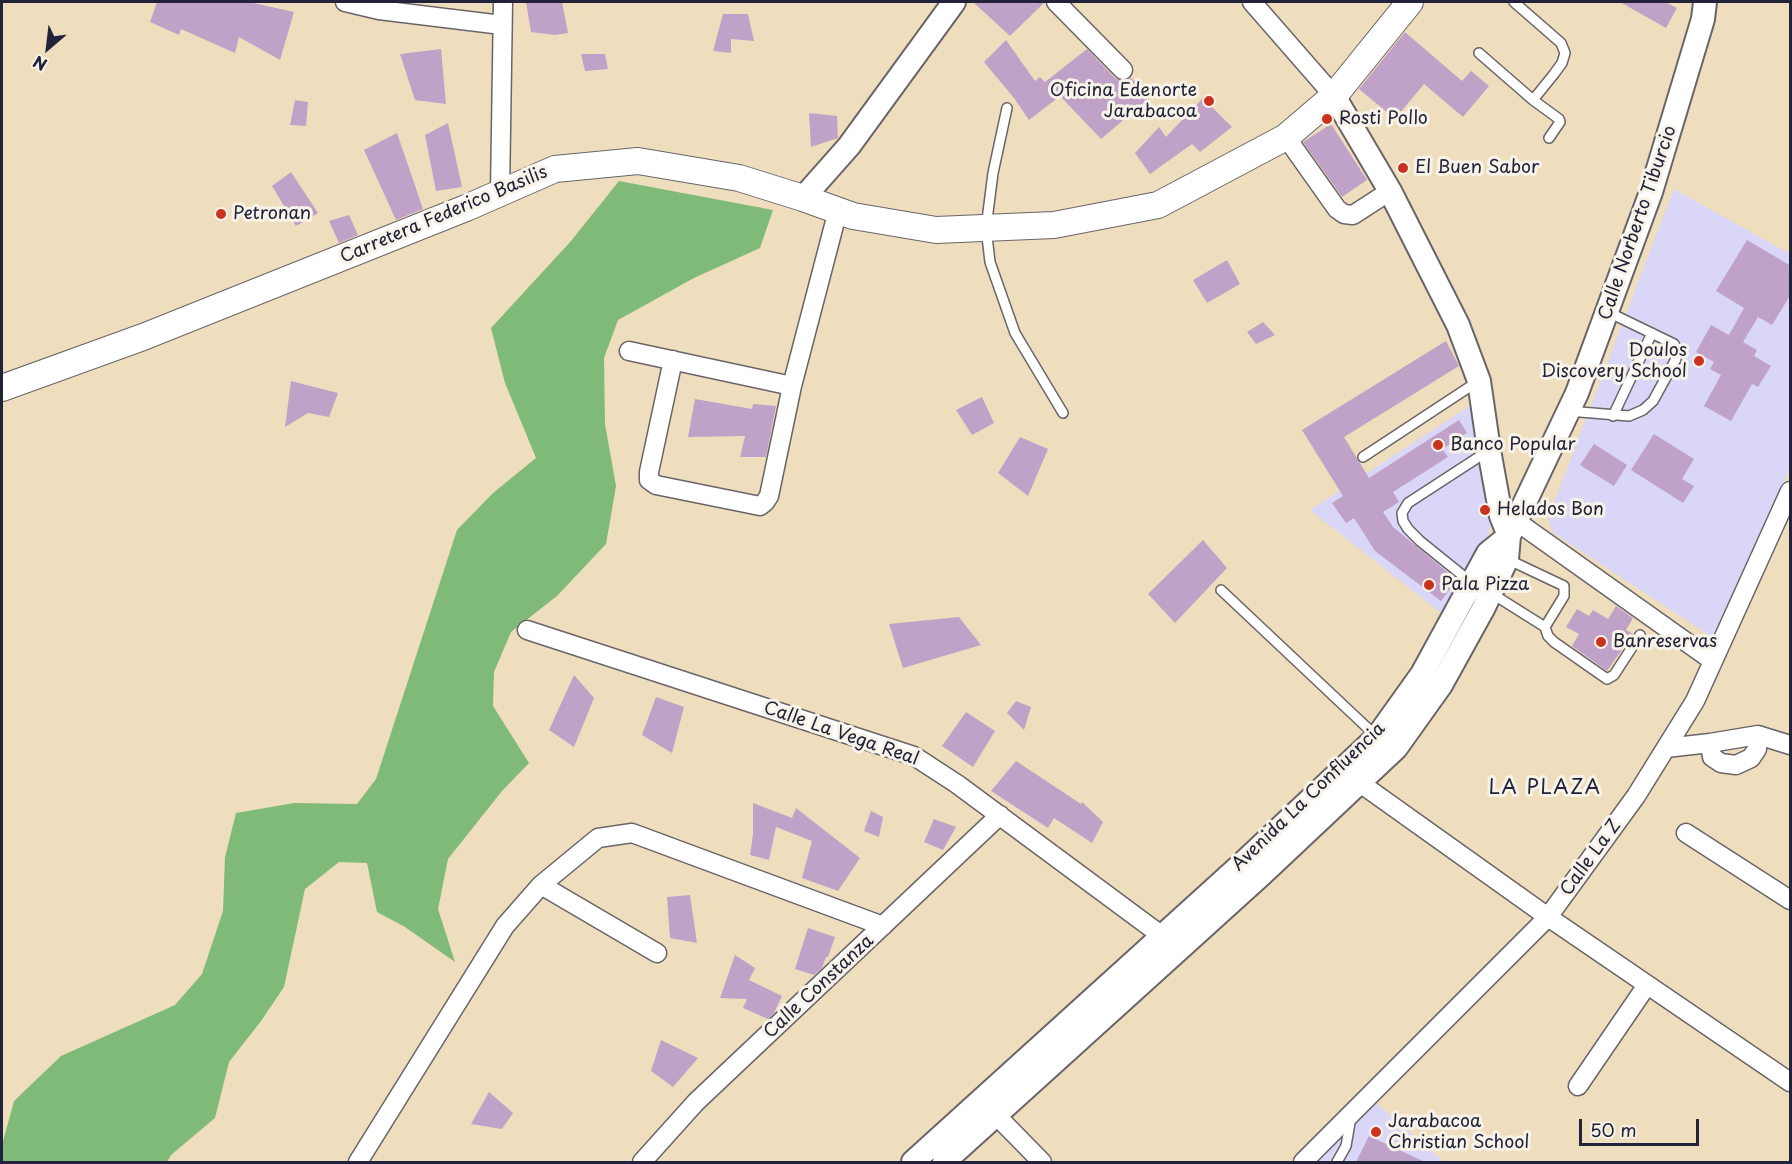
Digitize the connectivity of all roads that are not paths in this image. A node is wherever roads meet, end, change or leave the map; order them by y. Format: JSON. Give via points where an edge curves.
{"nodes":[{"id":1,"x":345,"y":2,"type":"edge"},
{"id":2,"x":503,"y":2,"type":"edge"},
{"id":3,"x":954,"y":2,"type":"edge"},
{"id":4,"x":1056,"y":2,"type":"edge"},
{"id":5,"x":1252,"y":2,"type":"edge"},
{"id":6,"x":1410,"y":2,"type":"edge"},
{"id":7,"x":1514,"y":2,"type":"edge"},
{"id":8,"x":1705,"y":2,"type":"edge"},
{"id":9,"x":502,"y":25,"type":"junction"},
{"id":10,"x":1479,"y":53,"type":"dead end"},
{"id":11,"x":1124,"y":70,"type":"dead end"},
{"id":12,"x":1335,"y":96,"type":"junction"},
{"id":13,"x":1533,"y":100,"type":"junction"},
{"id":14,"x":1007,"y":108,"type":"dead end"},
{"id":15,"x":1286,"y":137,"type":"junction"},
{"id":16,"x":1548,"y":138,"type":"dead end"},
{"id":17,"x":1390,"y":191,"type":"junction"},
{"id":18,"x":500,"y":193,"type":"junction"},
{"id":19,"x":803,"y":198,"type":"junction"},
{"id":20,"x":838,"y":210,"type":"junction"},
{"id":21,"x":986,"y":228,"type":"junction"},
{"id":22,"x":1608,"y":312,"type":"junction"},
{"id":23,"x":1652,"y":333,"type":"junction"},
{"id":24,"x":629,"y":351,"type":"dead end"},
{"id":25,"x":673,"y":360,"type":"junction"},
{"id":26,"x":1479,"y":381,"type":"junction"},
{"id":27,"x":792,"y":386,"type":"junction"},
{"id":28,"x":2,"y":388,"type":"edge"},
{"id":29,"x":1568,"y":411,"type":"junction"},
{"id":30,"x":1063,"y":413,"type":"dead end"},
{"id":31,"x":1612,"y":416,"type":"junction"},
{"id":32,"x":1489,"y":450,"type":"junction"},
{"id":33,"x":1363,"y":457,"type":"dead end"},
{"id":34,"x":1791,"y":491,"type":"edge"},
{"id":35,"x":1511,"y":539,"type":"junction"},
{"id":36,"x":1482,"y":588,"type":"junction"},
{"id":37,"x":1221,"y":590,"type":"dead end"},
{"id":38,"x":1545,"y":627,"type":"junction"},
{"id":39,"x":527,"y":630,"type":"dead end"},
{"id":40,"x":1640,"y":635,"type":"dead end"},
{"id":41,"x":1713,"y":662,"type":"junction"},
{"id":42,"x":1758,"y":735,"type":"junction"},
{"id":43,"x":1387,"y":742,"type":"junction"},
{"id":44,"x":1710,"y":743,"type":"junction"},
{"id":45,"x":1791,"y":745,"type":"edge"},
{"id":46,"x":1666,"y":748,"type":"junction"},
{"id":47,"x":1360,"y":783,"type":"junction"},
{"id":48,"x":1000,"y":816,"type":"junction"},
{"id":49,"x":1686,"y":833,"type":"dead end"},
{"id":50,"x":541,"y":885,"type":"junction"},
{"id":51,"x":1791,"y":900,"type":"edge"},
{"id":52,"x":1548,"y":918,"type":"junction"},
{"id":53,"x":884,"y":926,"type":"junction"},
{"id":54,"x":1170,"y":942,"type":"junction"},
{"id":55,"x":657,"y":953,"type":"dead end"},
{"id":56,"x":1647,"y":985,"type":"junction"},
{"id":57,"x":1791,"y":1082,"type":"edge"},
{"id":58,"x":1578,"y":1086,"type":"dead end"},
{"id":59,"x":990,"y":1109,"type":"junction"},
{"id":60,"x":1351,"y":1114,"type":"junction"},
{"id":61,"x":358,"y":1162,"type":"edge"},
{"id":62,"x":642,"y":1162,"type":"edge"},
{"id":63,"x":913,"y":1162,"type":"edge"},
{"id":64,"x":944,"y":1162,"type":"edge"},
{"id":65,"x":1042,"y":1162,"type":"edge"},
{"id":66,"x":1303,"y":1162,"type":"edge"},
{"id":67,"x":1336,"y":1162,"type":"edge"}],
"edges":[{"from":1,"to":9,"type":"street"},
{"from":2,"to":9,"type":"street"},
{"from":3,"to":19,"type":"street","via":[[849,146]]},
{"from":4,"to":11,"type":"street"},
{"from":5,"to":12,"type":"street"},
{"from":6,"to":12,"type":"main road","name":"Carretera Federico Basilis"},
{"from":7,"to":13,"type":"lane","via":[[1562,43],[1564,53],[1562,63]]},
{"from":8,"to":22,"type":"street","name":"Calle Norberto Tiburcio","via":[[1651,192]]},
{"from":9,"to":18,"type":"street"},
{"from":10,"to":13,"type":"lane"},
{"from":12,"to":15,"type":"main road","name":"Carretera Federico Basilis"},
{"from":12,"to":17,"type":"street"},
{"from":13,"to":16,"type":"lane","via":[[1559,119]]},
{"from":14,"to":21,"type":"lane"},
{"from":15,"to":17,"type":"street","via":[[1344,214],[1353,215]]},
{"from":15,"to":21,"type":"main road","name":"Carretera Federico Basilis","via":[[1158,205],[1054,225]]},
{"from":17,"to":26,"type":"street","via":[[1458,325]]},
{"from":18,"to":19,"type":"main road","name":"Carretera Federico Basilis","via":[[555,169],[638,161],[739,178]]},
{"from":18,"to":28,"type":"main road","name":"Carretera Federico Basilis","via":[[143,337]]},
{"from":19,"to":20,"type":"main road","name":"Carretera Federico Basilis"},
{"from":20,"to":21,"type":"main road","name":"Carretera Federico Basilis","via":[[936,230]]},
{"from":20,"to":27,"type":"street"},
{"from":21,"to":30,"type":"lane","via":[[990,262],[1015,333]]},
{"from":22,"to":23,"type":"lane"},
{"from":22,"to":29,"type":"street","name":"Calle Norberto Tiburcio"},
{"from":23,"to":31,"type":"lane"},
{"from":23,"to":31,"type":"lane","via":[[1674,344],[1676,359],[1653,401],[1643,410],[1629,416]]},
{"from":24,"to":25,"type":"street"},
{"from":25,"to":27,"type":"street"},
{"from":25,"to":27,"type":"street","via":[[649,472],[656,485],[760,506],[769,496]]},
{"from":26,"to":32,"type":"street"},
{"from":26,"to":33,"type":"lane"},
{"from":29,"to":31,"type":"lane"},
{"from":29,"to":35,"type":"street","name":"Calle Norberto Tiburcio"},
{"from":32,"to":35,"type":"street","via":[[1501,516]]},
{"from":32,"to":36,"type":"lane","via":[[1408,503],[1402,513],[1403,521],[1420,541]]},
{"from":34,"to":41,"type":"street","name":"Calle La Z"},
{"from":35,"to":36,"type":"street","name":"Avenida La Confluencia","via":[[1488,553]]},
{"from":35,"to":38,"type":"lane","via":[[1564,586],[1564,596]]},
{"from":35,"to":41,"type":"street"},
{"from":36,"to":38,"type":"lane"},
{"from":36,"to":43,"type":"street","name":"Avenida La Confluencia","via":[[1422,674]]},
{"from":37,"to":43,"type":"lane"},
{"from":38,"to":40,"type":"lane","via":[[1554,642],[1607,679],[1614,675]]},
{"from":39,"to":48,"type":"street","name":"Calle La Vega Real","via":[[914,756]]},
{"from":41,"to":46,"type":"street","name":"Calle La Z"},
{"from":42,"to":44,"type":"street"},
{"from":42,"to":44,"type":"street","via":[[1757,749],[1751,758],[1736,765],[1720,763],[1712,757]]},
{"from":42,"to":45,"type":"street"},
{"from":43,"to":47,"type":"street","name":"Avenida La Confluencia"},
{"from":43,"to":54,"type":"street","name":"Avenida La Confluencia","via":[[1243,863]]},
{"from":44,"to":46,"type":"street"},
{"from":46,"to":52,"type":"street","name":"Calle La Z"},
{"from":47,"to":52,"type":"street"},
{"from":47,"to":54,"type":"street","name":"Avenida La Confluencia"},
{"from":48,"to":53,"type":"street","name":"Calle Constanza"},
{"from":48,"to":54,"type":"street","name":"Calle La Vega Real"},
{"from":49,"to":51,"type":"street"},
{"from":50,"to":53,"type":"street","via":[[598,838],[632,833]]},
{"from":50,"to":55,"type":"street"},
{"from":50,"to":61,"type":"street","via":[[505,926]]},
{"from":52,"to":56,"type":"street"},
{"from":52,"to":60,"type":"street","name":"Calle La Z"},
{"from":53,"to":62,"type":"street","name":"Calle Constanza","via":[[696,1102]]},
{"from":54,"to":59,"type":"street","name":"Avenida La Confluencia"},
{"from":56,"to":57,"type":"street"},
{"from":56,"to":58,"type":"street"},
{"from":59,"to":63,"type":"street","name":"Avenida La Confluencia"},
{"from":59,"to":64,"type":"street","name":"Avenida La Confluencia"},
{"from":59,"to":65,"type":"street"},
{"from":60,"to":66,"type":"street","name":"Calle La Z"},
{"from":60,"to":67,"type":"lane","via":[[1346,1146]]}]}
